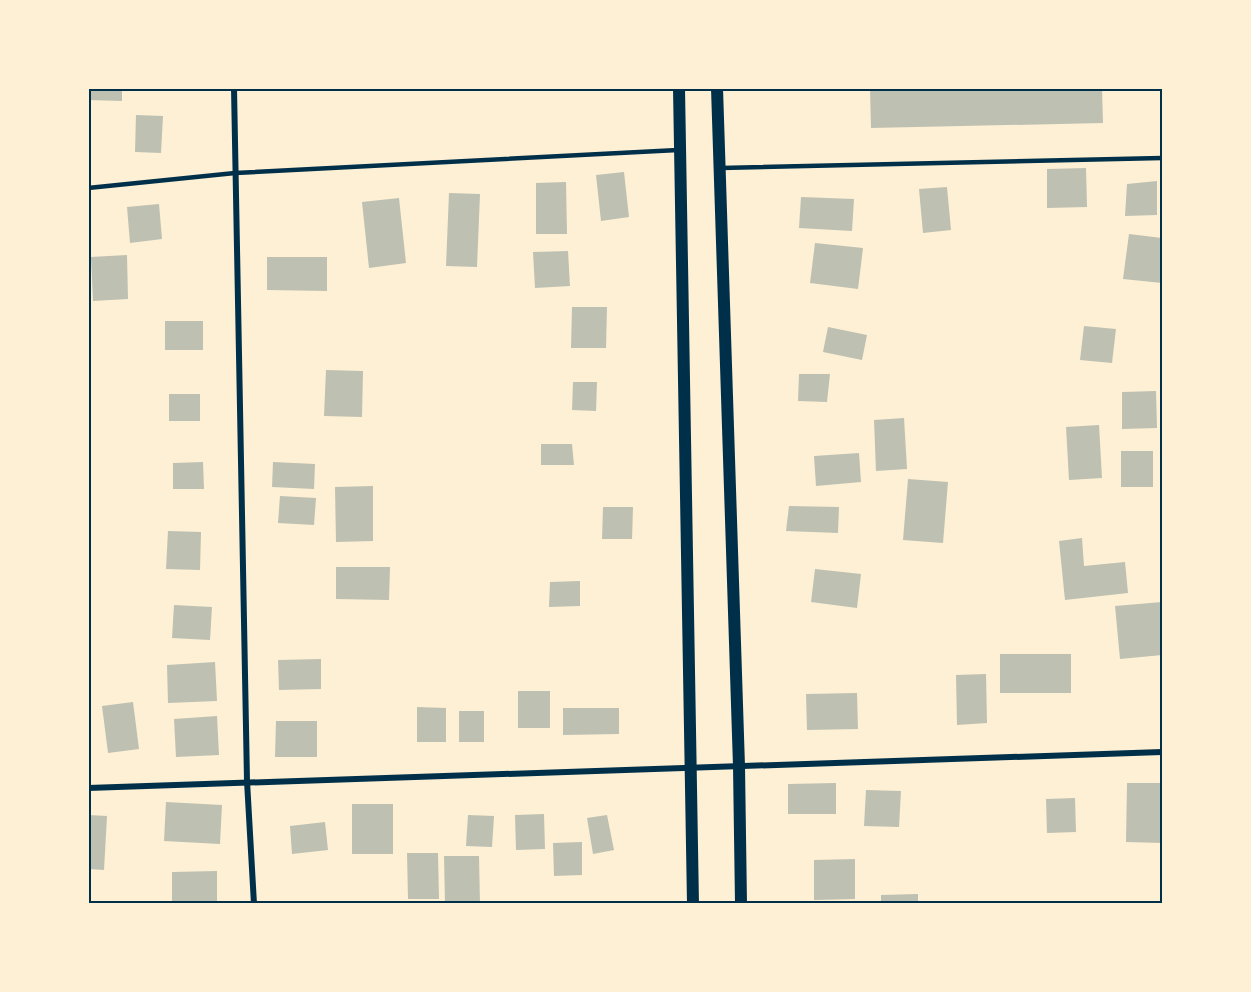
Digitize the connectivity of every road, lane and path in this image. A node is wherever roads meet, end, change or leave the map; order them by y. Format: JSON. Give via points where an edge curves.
{"nodes":[{"id":1,"x":234,"y":88,"type":"edge"},
{"id":2,"x":679,"y":88,"type":"edge"},
{"id":3,"x":717,"y":88,"type":"edge"},
{"id":4,"x":681,"y":150,"type":"junction"},
{"id":5,"x":1162,"y":158,"type":"edge"},
{"id":6,"x":718,"y":168,"type":"junction"},
{"id":7,"x":235,"y":173,"type":"junction"},
{"id":8,"x":88,"y":188,"type":"edge"},
{"id":9,"x":1162,"y":752,"type":"edge"},
{"id":10,"x":739,"y":766,"type":"junction"},
{"id":11,"x":690,"y":769,"type":"junction"},
{"id":12,"x":247,"y":781,"type":"junction"},
{"id":13,"x":88,"y":788,"type":"edge"},
{"id":14,"x":254,"y":903,"type":"edge"},
{"id":15,"x":693,"y":903,"type":"edge"},
{"id":16,"x":741,"y":903,"type":"edge"}],
"edges":[{"from":1,"to":7,"type":"street"},
{"from":2,"to":4,"type":"main road"},
{"from":3,"to":6,"type":"main road"},
{"from":4,"to":7,"type":"lane"},
{"from":4,"to":11,"type":"main road"},
{"from":5,"to":6,"type":"lane"},
{"from":6,"to":10,"type":"main road"},
{"from":7,"to":8,"type":"lane"},
{"from":7,"to":12,"type":"street"},
{"from":9,"to":10,"type":"street"},
{"from":10,"to":11,"type":"street"},
{"from":10,"to":16,"type":"main road"},
{"from":11,"to":12,"type":"street"},
{"from":11,"to":15,"type":"main road"},
{"from":12,"to":13,"type":"street"},
{"from":12,"to":14,"type":"street"}]}
